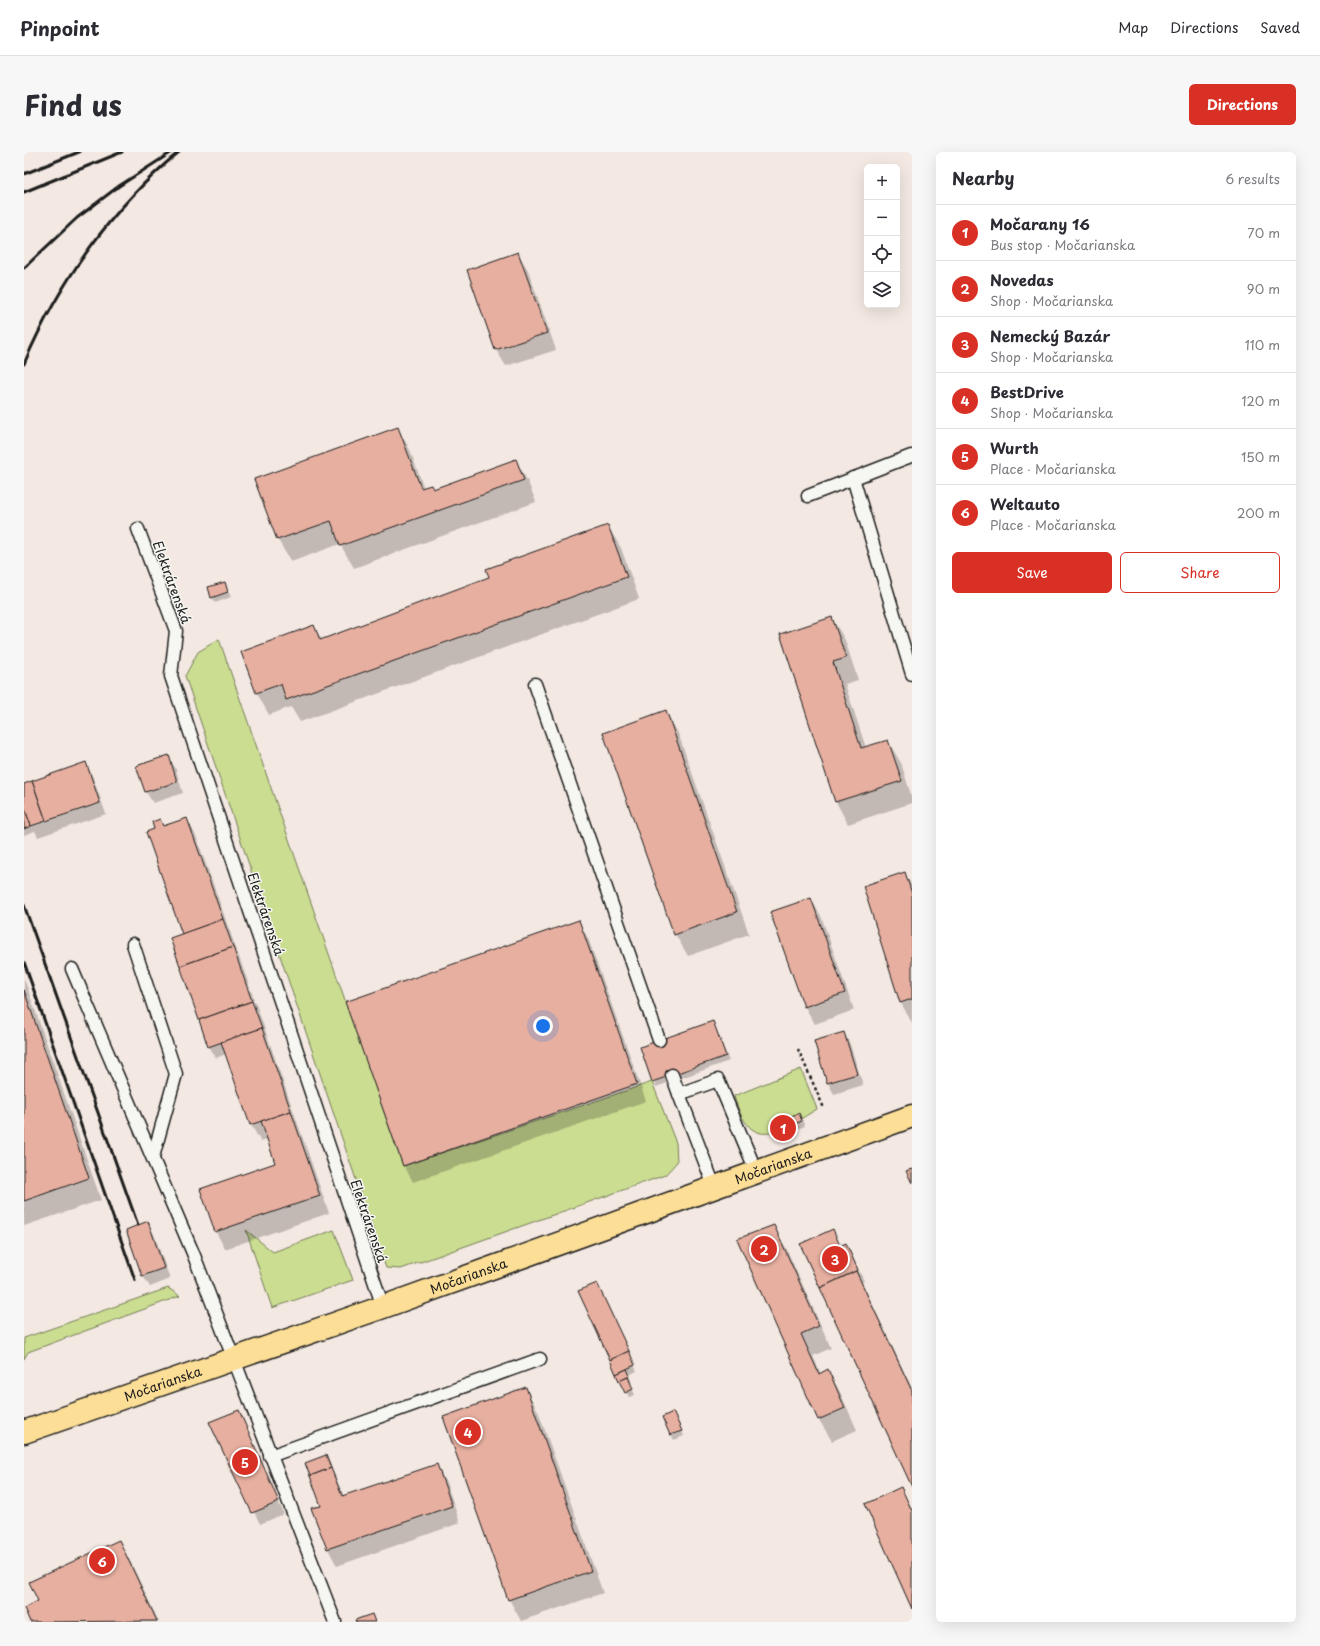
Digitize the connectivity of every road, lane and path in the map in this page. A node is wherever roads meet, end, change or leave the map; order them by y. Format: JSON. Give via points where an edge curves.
{"nodes":[{"id":1,"x":911,"y":456,"type":"edge"},
{"id":2,"x":853,"y":478,"type":"junction"},
{"id":3,"x":808,"y":496,"type":"dead end"},
{"id":4,"x":138,"y":529,"type":"dead end"},
{"id":5,"x":912,"y":674,"type":"edge"},
{"id":6,"x":535,"y":684,"type":"dead end"},
{"id":7,"x":133,"y":944,"type":"dead end"},
{"id":8,"x":72,"y":969,"type":"dead end"},
{"id":9,"x":659,"y":1040,"type":"dead end"},
{"id":10,"x":798,"y":1049,"type":"dead end"},
{"id":11,"x":672,"y":1075,"type":"dead end"},
{"id":12,"x":679,"y":1094,"type":"junction"},
{"id":13,"x":824,"y":1108,"type":"dead end"},
{"id":14,"x":912,"y":1116,"type":"edge"},
{"id":15,"x":153,"y":1157,"type":"junction"},
{"id":16,"x":756,"y":1171,"type":"junction"},
{"id":17,"x":714,"y":1186,"type":"junction"},
{"id":18,"x":383,"y":1307,"type":"junction"},
{"id":19,"x":234,"y":1358,"type":"junction"},
{"id":20,"x":540,"y":1359,"type":"dead end"},
{"id":21,"x":24,"y":1432,"type":"edge"},
{"id":22,"x":270,"y":1456,"type":"junction"},
{"id":23,"x":335,"y":1622,"type":"edge"}],
"edges":[{"from":1,"to":2,"type":"lane"},
{"from":2,"to":3,"type":"lane"},
{"from":2,"to":5,"type":"lane"},
{"from":4,"to":18,"type":"lane","name":"Elektrárenská","via":[[176,631],[171,676]]},
{"from":6,"to":9,"type":"lane"},
{"from":7,"to":15,"type":"lane","via":[[176,1074]]},
{"from":8,"to":15,"type":"lane"},
{"from":10,"to":13,"type":"path"},
{"from":11,"to":12,"type":"lane"},
{"from":12,"to":16,"type":"lane","via":[[718,1080]]},
{"from":12,"to":17,"type":"lane"},
{"from":14,"to":16,"type":"main road","name":"Močarianska"},
{"from":15,"to":19,"type":"lane"},
{"from":16,"to":17,"type":"main road","name":"Močarianska"},
{"from":17,"to":18,"type":"main road","name":"Močarianska"},
{"from":18,"to":19,"type":"main road","name":"Močarianska"},
{"from":19,"to":21,"type":"main road","name":"Močarianska"},
{"from":19,"to":22,"type":"lane"},
{"from":20,"to":22,"type":"lane"},
{"from":22,"to":23,"type":"lane"}]}
